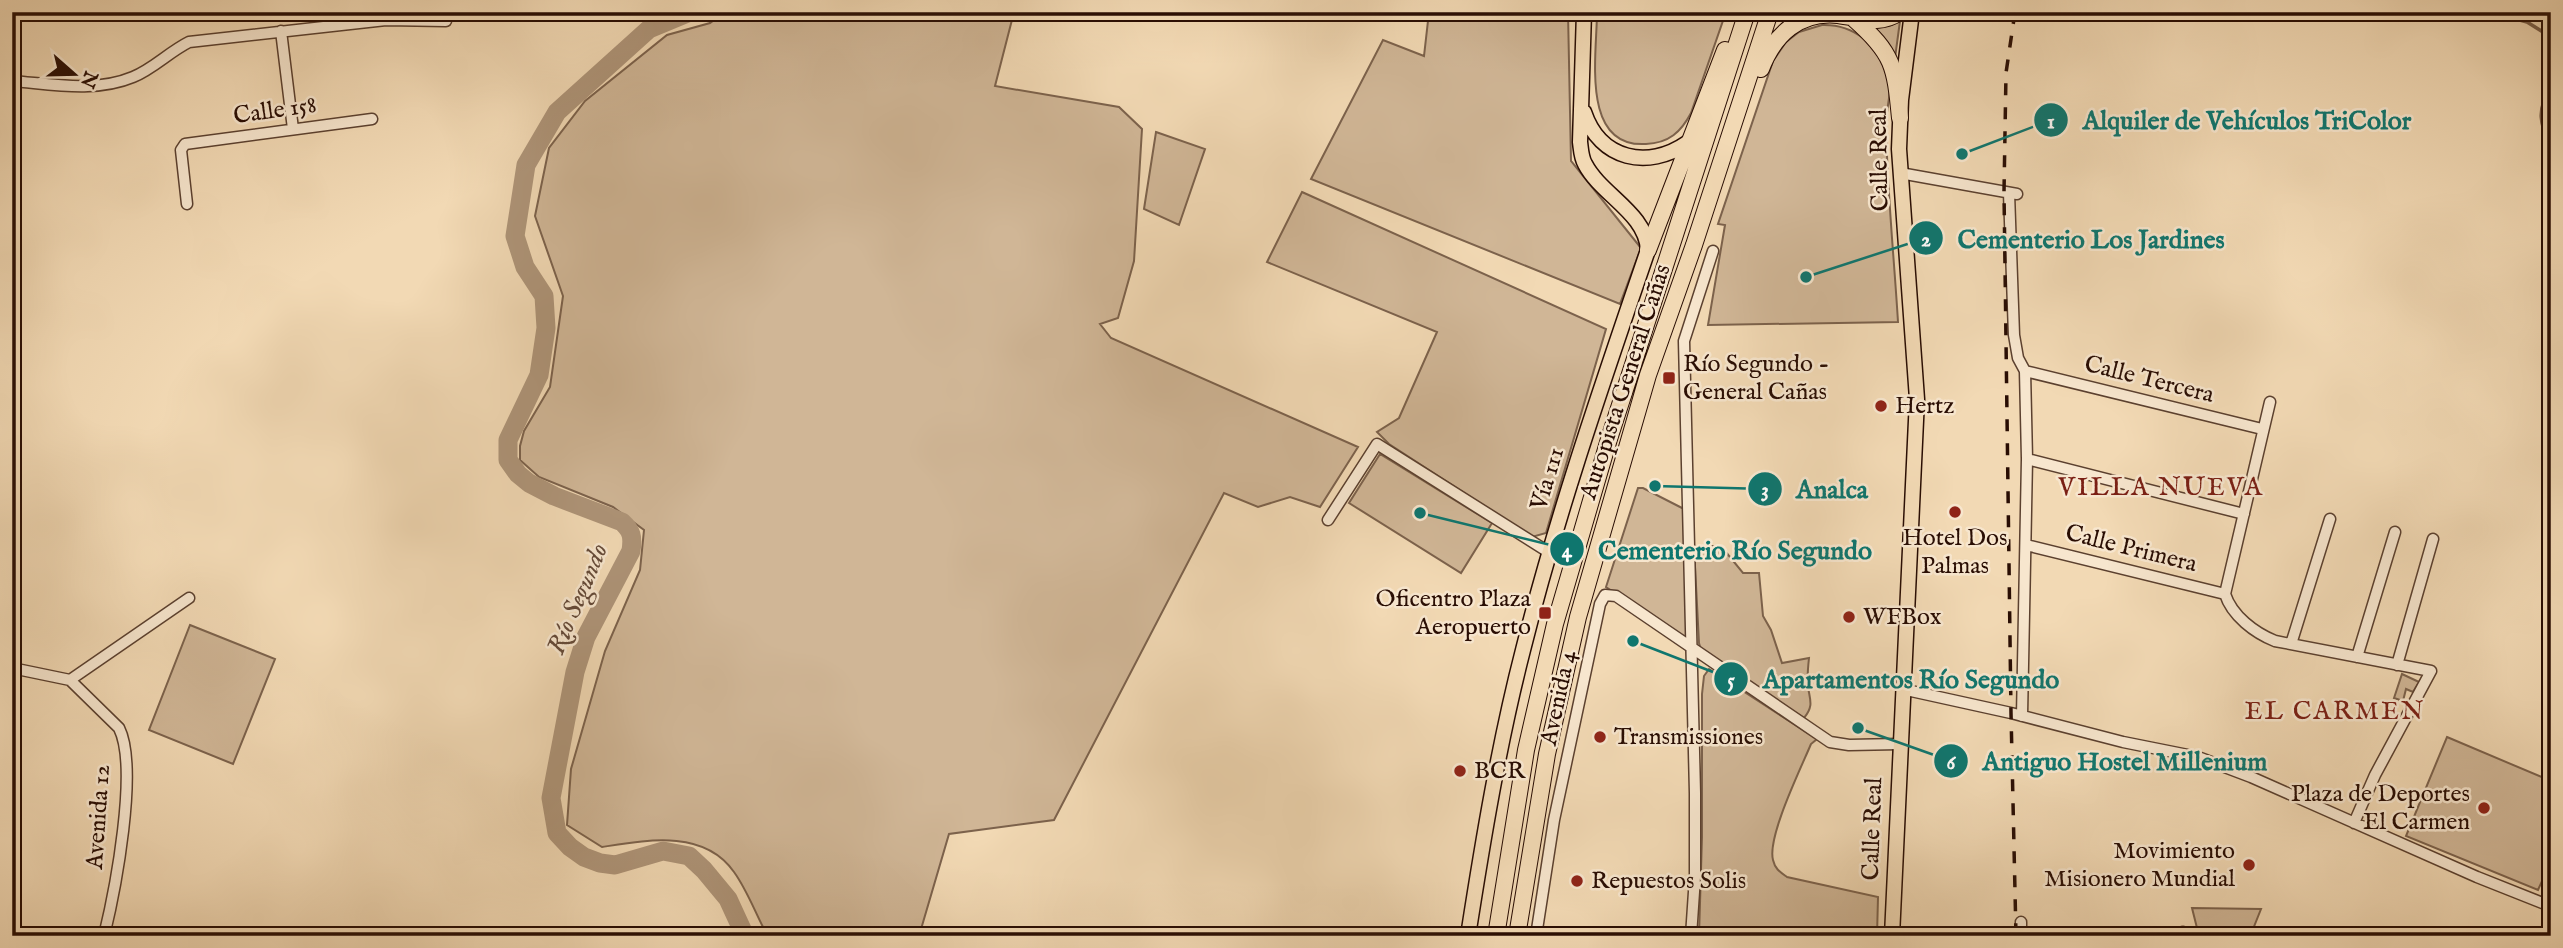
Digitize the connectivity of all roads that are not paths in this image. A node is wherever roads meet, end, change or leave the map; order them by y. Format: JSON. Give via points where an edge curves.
{"nodes":[{"id":1,"x":1584,"y":12,"type":"edge"},
{"id":2,"x":1740,"y":12,"type":"edge"},
{"id":3,"x":1747,"y":12,"type":"edge"},
{"id":4,"x":1770,"y":12,"type":"edge"},
{"id":5,"x":1900,"y":12,"type":"edge"},
{"id":6,"x":1912,"y":12,"type":"edge"},
{"id":7,"x":1852,"y":18,"type":"junction"},
{"id":8,"x":446,"y":21,"type":"dead end"},
{"id":9,"x":281,"y":31,"type":"junction"},
{"id":10,"x":12,"y":81,"type":"edge"},
{"id":11,"x":1582,"y":103,"type":"junction"},
{"id":12,"x":1900,"y":118,"type":"junction"},
{"id":13,"x":372,"y":119,"type":"dead end"},
{"id":14,"x":293,"y":129,"type":"junction"},
{"id":15,"x":1687,"y":143,"type":"junction"},
{"id":16,"x":1900,"y":173,"type":"junction"},
{"id":17,"x":187,"y":204,"type":"dead end"},
{"id":18,"x":1694,"y":245,"type":"junction"},
{"id":19,"x":1648,"y":250,"type":"junction"},
{"id":20,"x":1713,"y":251,"type":"dead end"},
{"id":21,"x":2025,"y":371,"type":"junction"},
{"id":22,"x":2270,"y":402,"type":"dead end"},
{"id":23,"x":2263,"y":429,"type":"junction"},
{"id":24,"x":2027,"y":459,"type":"junction"},
{"id":25,"x":2244,"y":514,"type":"junction"},
{"id":26,"x":2330,"y":519,"type":"dead end"},
{"id":27,"x":1328,"y":520,"type":"dead end"},
{"id":28,"x":2395,"y":532,"type":"dead end"},
{"id":29,"x":2433,"y":540,"type":"dead end"},
{"id":30,"x":2026,"y":545,"type":"junction"},
{"id":31,"x":1550,"y":554,"type":"junction"},
{"id":32,"x":2225,"y":594,"type":"junction"},
{"id":33,"x":189,"y":598,"type":"dead end"},
{"id":34,"x":2291,"y":644,"type":"junction"},
{"id":35,"x":1693,"y":649,"type":"junction"},
{"id":36,"x":2357,"y":657,"type":"junction"},
{"id":37,"x":2397,"y":665,"type":"junction"},
{"id":38,"x":12,"y":668,"type":"edge"},
{"id":39,"x":70,"y":680,"type":"junction"},
{"id":40,"x":1902,"y":689,"type":"junction"},
{"id":41,"x":2022,"y":716,"type":"junction"},
{"id":42,"x":1899,"y":744,"type":"junction"},
{"id":43,"x":2354,"y":823,"type":"junction"},
{"id":44,"x":2551,"y":890,"type":"edge"},
{"id":45,"x":2021,"y":922,"type":"dead end"},
{"id":46,"x":104,"y":936,"type":"edge"},
{"id":47,"x":1468,"y":936,"type":"edge"},
{"id":48,"x":1496,"y":936,"type":"edge"},
{"id":49,"x":1517,"y":936,"type":"edge"},
{"id":50,"x":1536,"y":936,"type":"edge"},
{"id":51,"x":1691,"y":936,"type":"edge"},
{"id":52,"x":1892,"y":936,"type":"edge"},
{"id":53,"x":2021,"y":936,"type":"edge"}],
"edges":[{"from":1,"to":11,"type":"main road"},
{"from":2,"to":15,"type":"highway"},
{"from":3,"to":48,"type":"highway","name":"Autopista General Cañas","via":[[1596,479],[1555,624],[1527,750]]},
{"from":4,"to":18,"type":"highway","name":"Autopista General Cañas"},
{"from":5,"to":7,"type":"highway","via":[[1879,21]]},
{"from":6,"to":12,"type":"main road","name":"Calle Real"},
{"from":7,"to":12,"type":"highway","via":[[1891,60]]},
{"from":7,"to":18,"type":"highway","via":[[1811,17],[1777,38]]},
{"from":8,"to":9,"type":"street","via":[[386,20]]},
{"from":9,"to":10,"type":"street","via":[[189,42],[134,77],[105,85]]},
{"from":9,"to":14,"type":"street"},
{"from":11,"to":15,"type":"main road","via":[[1597,137],[1617,152],[1653,158]]},
{"from":11,"to":19,"type":"main road","via":[[1584,163],[1642,228]]},
{"from":12,"to":16,"type":"main road","name":"Calle Real"},
{"from":13,"to":14,"type":"street","name":"Calle 158"},
{"from":14,"to":17,"type":"street","name":"Calle 158","via":[[183,145]]},
{"from":15,"to":19,"type":"highway"},
{"from":16,"to":21,"type":"street","via":[[2013,194],[2014,335]]},
{"from":16,"to":40,"type":"main road","name":"Calle Real","via":[[1917,399]]},
{"from":18,"to":49,"type":"highway","name":"Autopista General Cañas","via":[[1648,375],[1578,617],[1547,754]]},
{"from":19,"to":31,"type":"main road","name":"Vía 111"},
{"from":20,"to":35,"type":"street","via":[[1684,341]]},
{"from":21,"to":23,"type":"street","name":"Calle Tercera"},
{"from":21,"to":24,"type":"street"},
{"from":22,"to":23,"type":"street"},
{"from":23,"to":25,"type":"street"},
{"from":24,"to":25,"type":"street"},
{"from":24,"to":30,"type":"street"},
{"from":25,"to":32,"type":"street"},
{"from":26,"to":34,"type":"street"},
{"from":27,"to":31,"type":"street","via":[[1377,444]]},
{"from":28,"to":36,"type":"street"},
{"from":29,"to":37,"type":"street"},
{"from":30,"to":32,"type":"street","name":"Calle Primera"},
{"from":30,"to":41,"type":"street"},
{"from":31,"to":47,"type":"main road","name":"Vía 111","via":[[1516,678]]},
{"from":32,"to":34,"type":"street","via":[[2254,630]]},
{"from":33,"to":39,"type":"street"},
{"from":34,"to":36,"type":"street"},
{"from":35,"to":42,"type":"street","via":[[1830,742]]},
{"from":35,"to":50,"type":"street","name":"Avenida 4","via":[[1616,596],[1605,595],[1554,820]]},
{"from":35,"to":51,"type":"street","via":[[1695,865]]},
{"from":36,"to":37,"type":"street"},
{"from":37,"to":43,"type":"street","via":[[2431,671]]},
{"from":38,"to":39,"type":"street"},
{"from":39,"to":46,"type":"street","name":"Avenida 12","via":[[122,735],[125,819]]},
{"from":40,"to":41,"type":"street"},
{"from":40,"to":42,"type":"main road","name":"Calle Real"},
{"from":41,"to":43,"type":"street","via":[[2198,757]]},
{"from":42,"to":52,"type":"main road","name":"Calle Real"},
{"from":43,"to":44,"type":"street","via":[[2545,904]]},
{"from":45,"to":53,"type":"street"}]}
